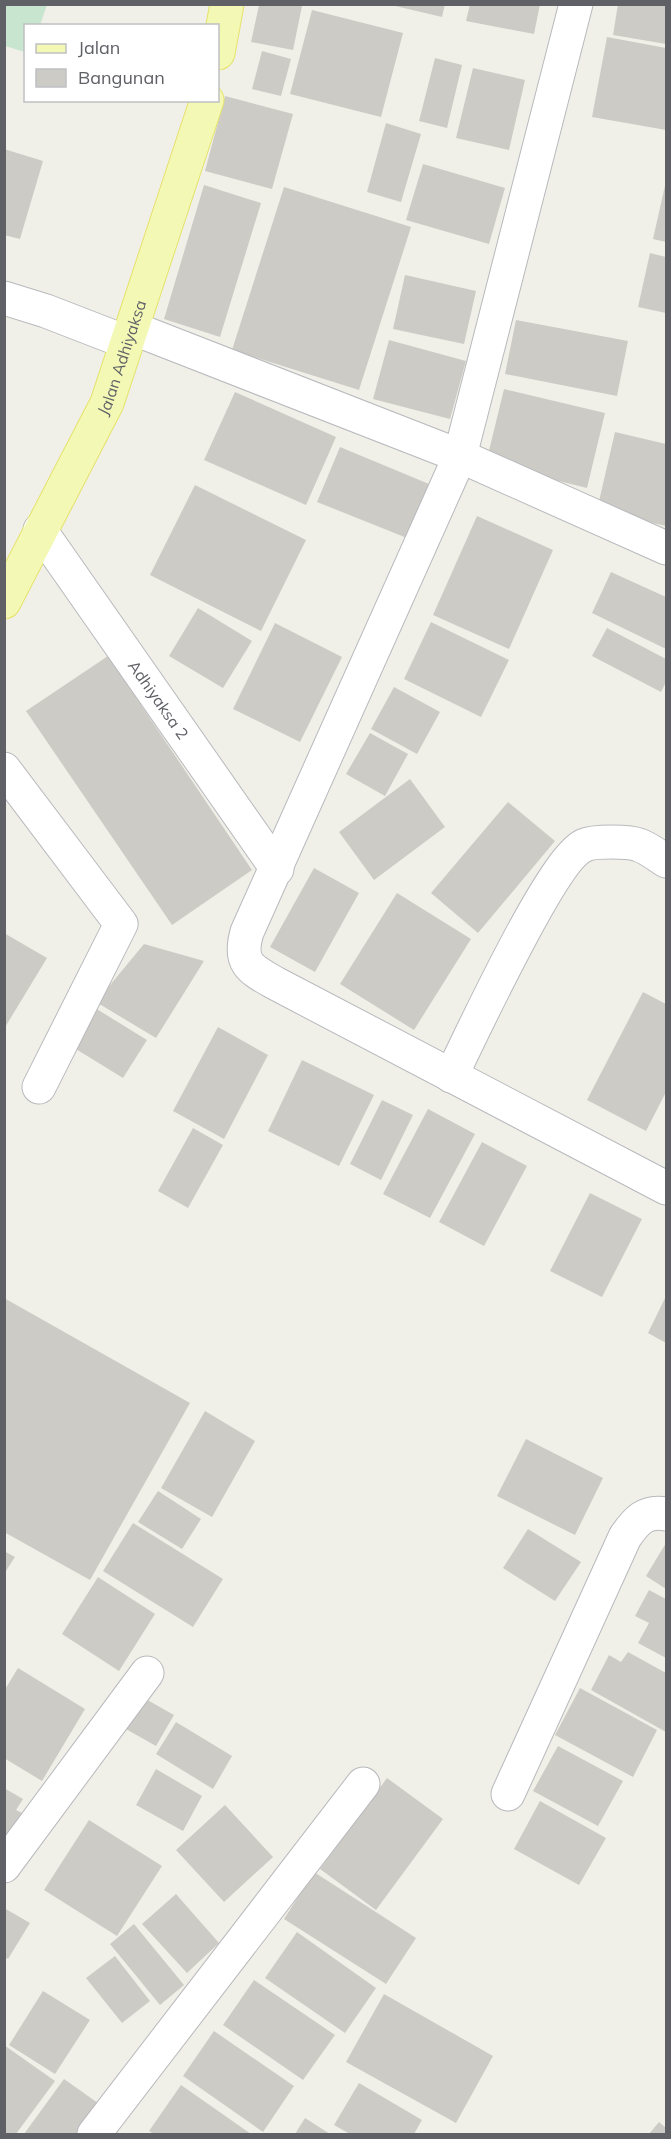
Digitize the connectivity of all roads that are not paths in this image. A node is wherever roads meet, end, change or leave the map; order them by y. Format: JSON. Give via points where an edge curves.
{"nodes":[{"id":1,"x":228,"y":4,"type":"edge"},
{"id":2,"x":576,"y":4,"type":"edge"},
{"id":3,"x":219,"y":48,"type":"edge"},
{"id":4,"x":206,"y":102,"type":"edge"},
{"id":5,"x":4,"y":298,"type":"edge"},
{"id":6,"x":129,"y":335,"type":"junction"},
{"id":7,"x":460,"y":456,"type":"junction"},
{"id":8,"x":40,"y":530,"type":"junction"},
{"id":9,"x":666,"y":548,"type":"edge"},
{"id":10,"x":4,"y":602,"type":"edge"},
{"id":11,"x":4,"y":769,"type":"edge"},
{"id":12,"x":666,"y":861,"type":"edge"},
{"id":13,"x":278,"y":869,"type":"junction"},
{"id":14,"x":451,"y":1076,"type":"junction"},
{"id":15,"x":39,"y":1087,"type":"dead end"},
{"id":16,"x":666,"y":1188,"type":"edge"},
{"id":17,"x":666,"y":1514,"type":"edge"},
{"id":18,"x":147,"y":1673,"type":"dead end"},
{"id":19,"x":363,"y":1784,"type":"dead end"},
{"id":20,"x":508,"y":1794,"type":"dead end"},
{"id":21,"x":4,"y":1866,"type":"edge"},
{"id":22,"x":94,"y":2134,"type":"edge"}],
"edges":[{"from":1,"to":3,"type":"main road"},
{"from":2,"to":7,"type":"street"},
{"from":4,"to":6,"type":"main road","name":"Jalan Adhiyaksa"},
{"from":5,"to":6,"type":"street"},
{"from":6,"to":7,"type":"street"},
{"from":6,"to":8,"type":"main road","name":"Jalan Adhiyaksa","via":[[107,404]]},
{"from":7,"to":9,"type":"street"},
{"from":7,"to":13,"type":"street"},
{"from":8,"to":10,"type":"main road","name":"Jalan Adhiyaksa"},
{"from":8,"to":13,"type":"street","name":"Adhiyaksa 2"},
{"from":11,"to":15,"type":"street","via":[[121,924]]},
{"from":12,"to":14,"type":"street","via":[[638,844],[619,842],[585,844],[574,852],[549,883]]},
{"from":13,"to":14,"type":"street","via":[[242,949],[250,969]]},
{"from":14,"to":16,"type":"street"},
{"from":17,"to":20,"type":"street","via":[[656,1512],[639,1518],[624,1537]]},
{"from":18,"to":21,"type":"street"},
{"from":19,"to":22,"type":"street"}]}
